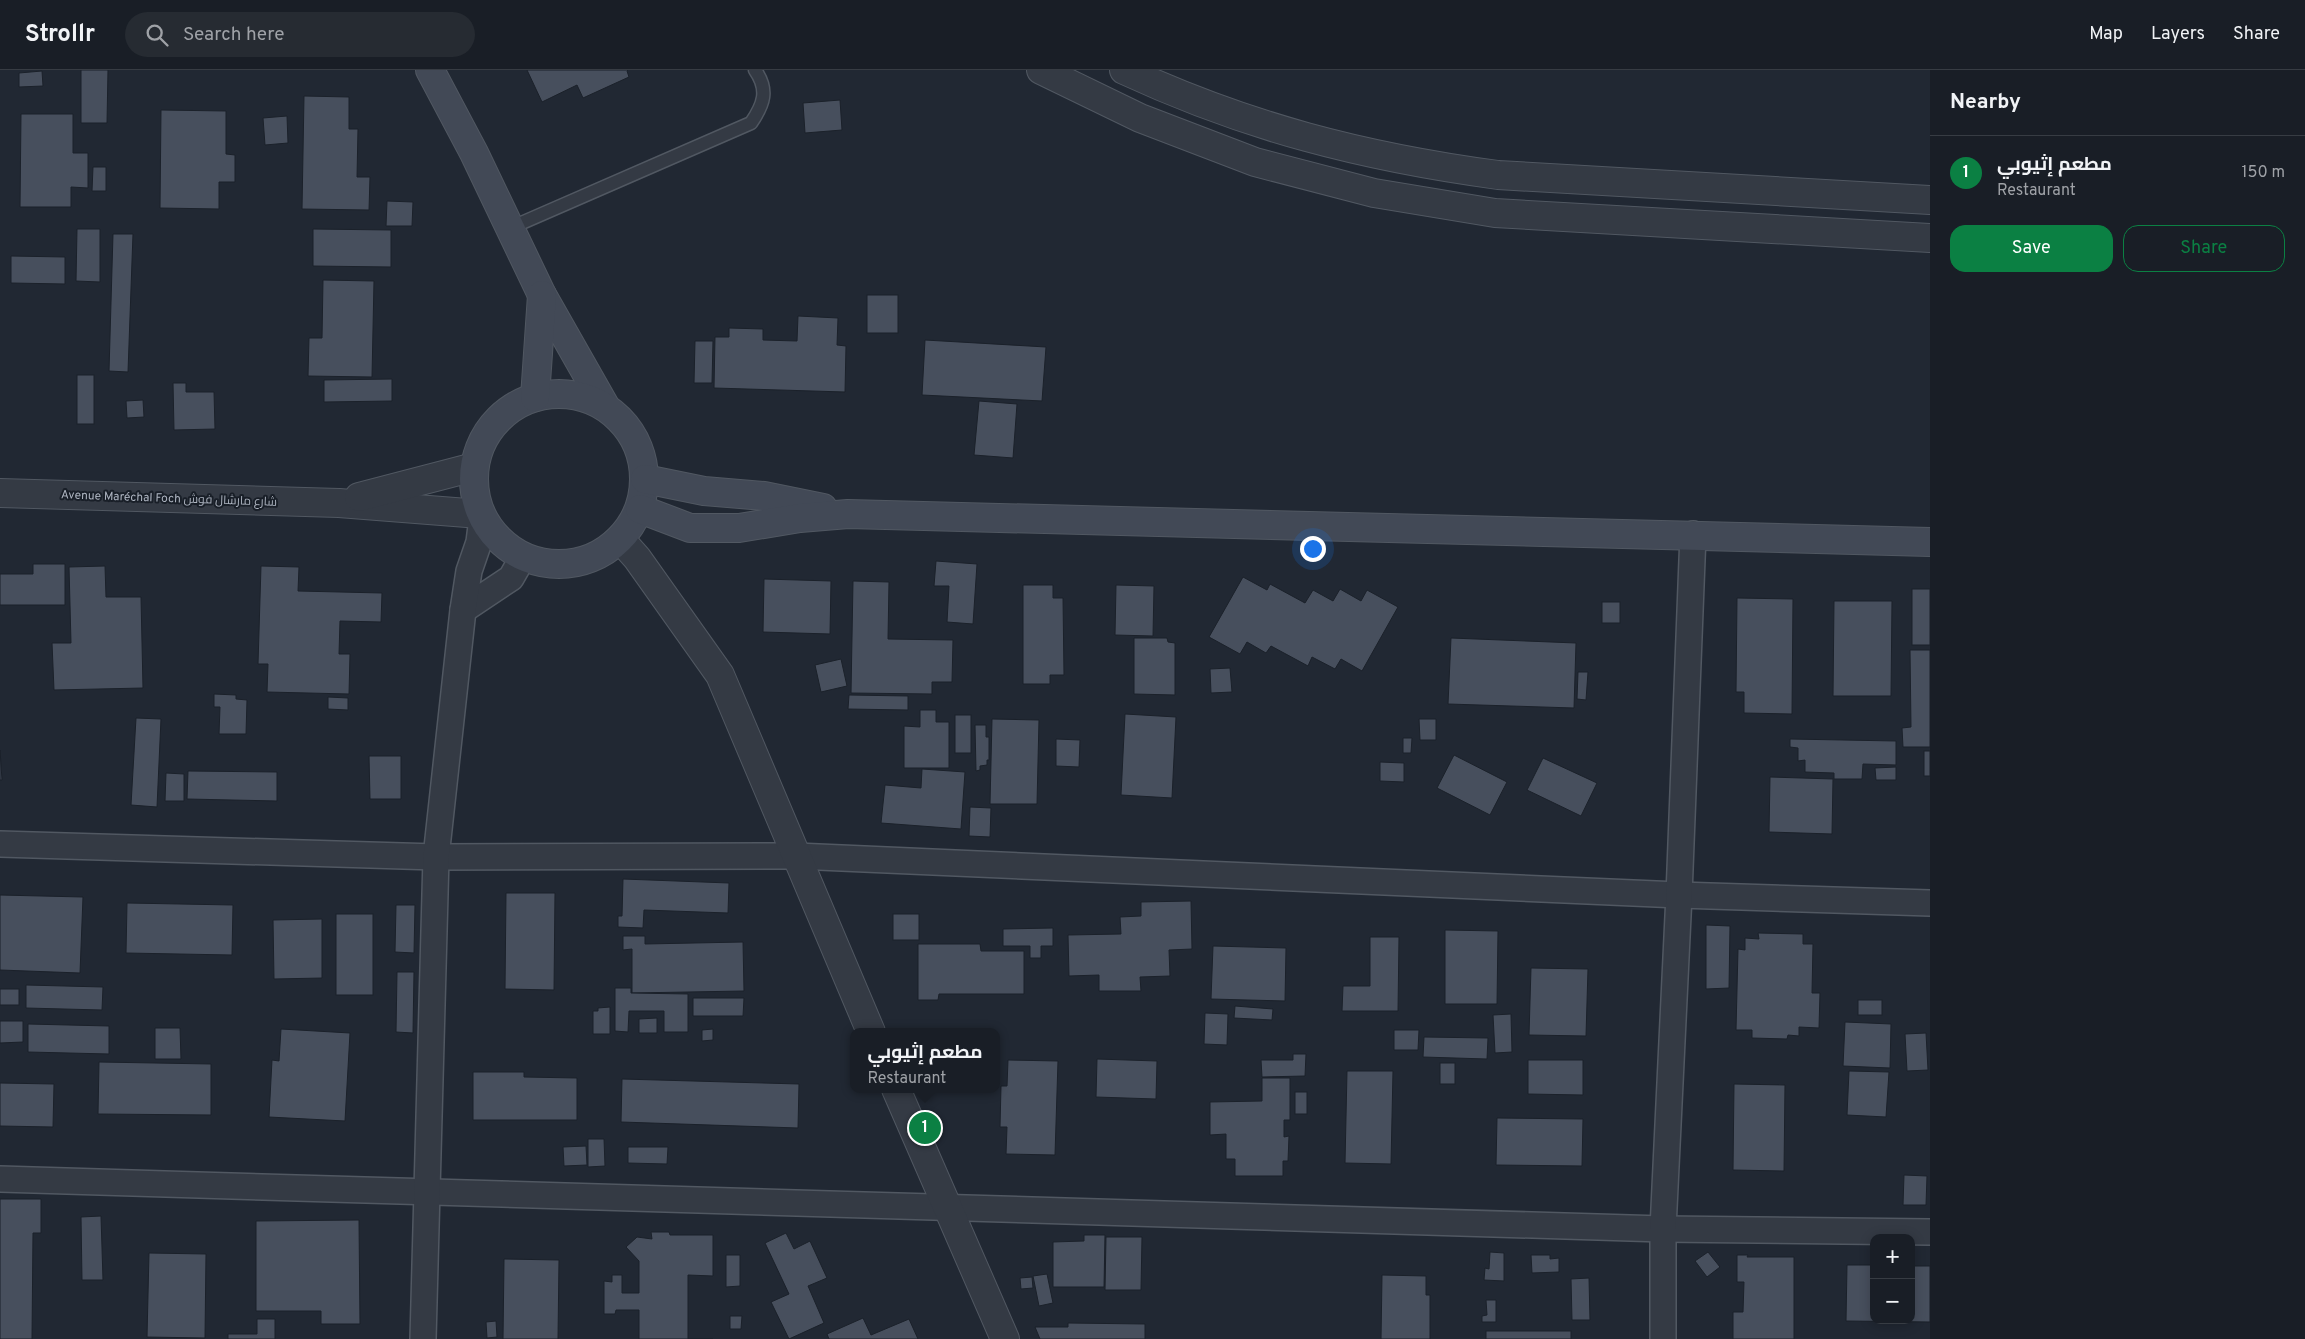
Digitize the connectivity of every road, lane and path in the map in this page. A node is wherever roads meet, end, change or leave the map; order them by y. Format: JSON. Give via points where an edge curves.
{"nodes":[{"id":1,"x":430,"y":70,"type":"edge"},
{"id":2,"x":755,"y":70,"type":"edge"},
{"id":3,"x":1041,"y":70,"type":"edge"},
{"id":4,"x":1124,"y":70,"type":"edge"},
{"id":5,"x":1930,"y":200,"type":"edge"},
{"id":6,"x":510,"y":228,"type":"junction"},
{"id":7,"x":1930,"y":238,"type":"edge"},
{"id":8,"x":542,"y":295,"type":"junction"},
{"id":9,"x":535,"y":397,"type":"junction"},
{"id":10,"x":605,"y":406,"type":"junction"},
{"id":11,"x":474,"y":467,"type":"junction"},
{"id":12,"x":646,"y":479,"type":"junction"},
{"id":13,"x":0,"y":493,"type":"edge"},
{"id":14,"x":338,"y":503,"type":"junction"},
{"id":15,"x":640,"y":509,"type":"junction"},
{"id":16,"x":848,"y":514,"type":"junction"},
{"id":17,"x":481,"y":516,"type":"junction"},
{"id":18,"x":1693,"y":534,"type":"junction"},
{"id":19,"x":620,"y":539,"type":"junction"},
{"id":20,"x":1930,"y":542,"type":"edge"},
{"id":21,"x":523,"y":557,"type":"junction"},
{"id":22,"x":463,"y":610,"type":"junction"},
{"id":23,"x":0,"y":844,"type":"edge"},
{"id":24,"x":796,"y":856,"type":"junction"},
{"id":25,"x":436,"y":857,"type":"junction"},
{"id":26,"x":1679,"y":895,"type":"junction"},
{"id":27,"x":1930,"y":903,"type":"edge"},
{"id":28,"x":870,"y":1028,"type":"edge"},
{"id":29,"x":898,"y":1093,"type":"edge"},
{"id":30,"x":0,"y":1180,"type":"edge"},
{"id":31,"x":427,"y":1193,"type":"junction"},
{"id":32,"x":947,"y":1208,"type":"junction"},
{"id":33,"x":1662,"y":1229,"type":"junction"},
{"id":34,"x":1930,"y":1232,"type":"edge"},
{"id":35,"x":423,"y":1339,"type":"edge"},
{"id":36,"x":1005,"y":1339,"type":"edge"},
{"id":37,"x":1663,"y":1339,"type":"edge"}],
"edges":[{"from":1,"to":6,"type":"main road"},
{"from":2,"to":6,"type":"lane","via":[[766,91],[762,108],[751,123]]},
{"from":3,"to":7,"type":"street","via":[[1140,118],[1255,162],[1374,194],[1495,214]]},
{"from":4,"to":5,"type":"street","via":[[1214,108],[1287,133],[1426,165],[1498,175]]},
{"from":6,"to":8,"type":"main road"},
{"from":8,"to":9,"type":"main road"},
{"from":8,"to":10,"type":"main road"},
{"from":9,"to":10,"type":"main road","via":[[559,393],[582,396]]},
{"from":9,"to":11,"type":"main road","via":[[512,407],[494,423],[480,444]]},
{"from":10,"to":12,"type":"main road","via":[[622,420],[634,437],[643,457]]},
{"from":11,"to":14,"type":"street"},
{"from":11,"to":17,"type":"main road","via":[[474,491]]},
{"from":12,"to":15,"type":"main road"},
{"from":12,"to":16,"type":"main road","via":[[704,491],[764,496]]},
{"from":13,"to":14,"type":"street","name":"Avenue Maréchal Foch شارع مارشال فوش"},
{"from":14,"to":17,"type":"street"},
{"from":15,"to":16,"type":"main road","via":[[690,528],[739,528]]},
{"from":15,"to":19,"type":"main road"},
{"from":16,"to":18,"type":"main road"},
{"from":17,"to":21,"type":"main road","via":[[500,541]]},
{"from":17,"to":22,"type":"street","via":[[479,542],[469,571]]},
{"from":18,"to":20,"type":"main road"},
{"from":18,"to":26,"type":"street"},
{"from":19,"to":21,"type":"main road","via":[[600,555],[574,563],[549,564]]},
{"from":19,"to":24,"type":"street","via":[[720,675]]},
{"from":21,"to":22,"type":"street","via":[[511,578]]},
{"from":22,"to":25,"type":"street"},
{"from":23,"to":25,"type":"street"},
{"from":24,"to":25,"type":"street"},
{"from":24,"to":26,"type":"street"},
{"from":24,"to":28,"type":"street"},
{"from":25,"to":31,"type":"street"},
{"from":26,"to":27,"type":"street"},
{"from":26,"to":33,"type":"street"},
{"from":29,"to":32,"type":"street"},
{"from":30,"to":31,"type":"street"},
{"from":31,"to":32,"type":"street"},
{"from":31,"to":35,"type":"street"},
{"from":32,"to":33,"type":"street"},
{"from":32,"to":36,"type":"street"},
{"from":33,"to":34,"type":"street"},
{"from":33,"to":37,"type":"street"}]}
